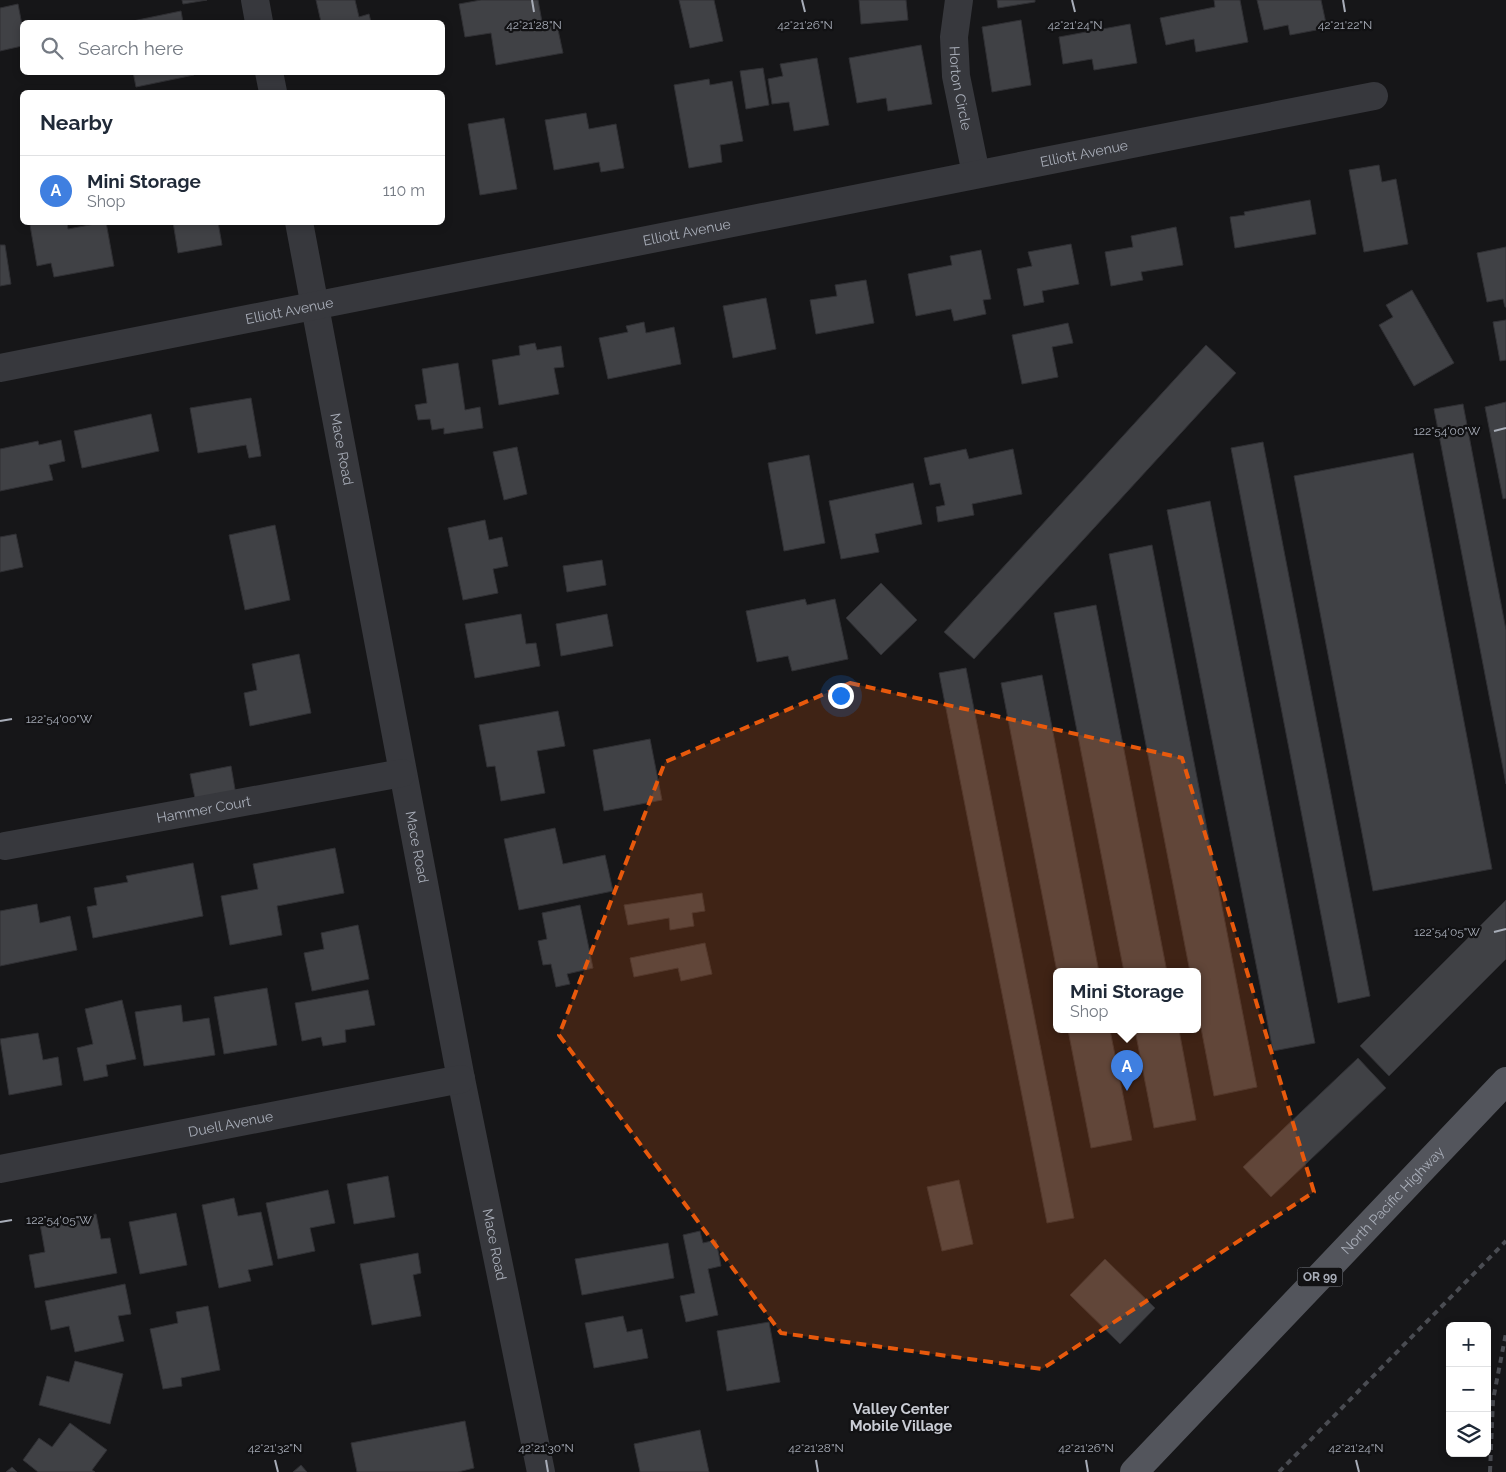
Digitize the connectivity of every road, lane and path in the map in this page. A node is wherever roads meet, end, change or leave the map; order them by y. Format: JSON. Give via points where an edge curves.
{"nodes":[{"id":1,"x":255,"y":0,"type":"edge"},
{"id":2,"x":959,"y":0,"type":"edge"},
{"id":3,"x":259,"y":20,"type":"edge"},
{"id":4,"x":270,"y":75,"type":"edge"},
{"id":5,"x":273,"y":90,"type":"edge"},
{"id":6,"x":1374,"y":96,"type":"dead end"},
{"id":7,"x":976,"y":174,"type":"junction"},
{"id":8,"x":300,"y":225,"type":"edge"},
{"id":9,"x":315,"y":306,"type":"junction"},
{"id":10,"x":0,"y":368,"type":"edge"},
{"id":11,"x":402,"y":772,"type":"junction"},
{"id":12,"x":5,"y":846,"type":"dead end"},
{"id":13,"x":460,"y":1079,"type":"junction"},
{"id":14,"x":1506,"y":1081,"type":"edge"},
{"id":15,"x":0,"y":1169,"type":"edge"},
{"id":16,"x":541,"y":1472,"type":"edge"},
{"id":17,"x":1134,"y":1472,"type":"edge"}],
"edges":[{"from":1,"to":3,"type":"street"},
{"from":2,"to":7,"type":"street","name":"Horton Circle","via":[[954,37],[956,76]]},
{"from":4,"to":5,"type":"street"},
{"from":6,"to":7,"type":"street","name":"Elliott Avenue"},
{"from":7,"to":9,"type":"street","name":"Elliott Avenue"},
{"from":8,"to":9,"type":"street","name":"Mace Road"},
{"from":9,"to":10,"type":"street","name":"Elliott Avenue"},
{"from":9,"to":11,"type":"street","name":"Mace Road"},
{"from":11,"to":12,"type":"street","name":"Hammer Court"},
{"from":11,"to":13,"type":"street","name":"Mace Road"},
{"from":13,"to":15,"type":"street","name":"Duell Avenue"},
{"from":13,"to":16,"type":"street","name":"Mace Road"},
{"from":14,"to":17,"type":"main road","name":"North Pacific Highway","number":"OR 99"}]}
